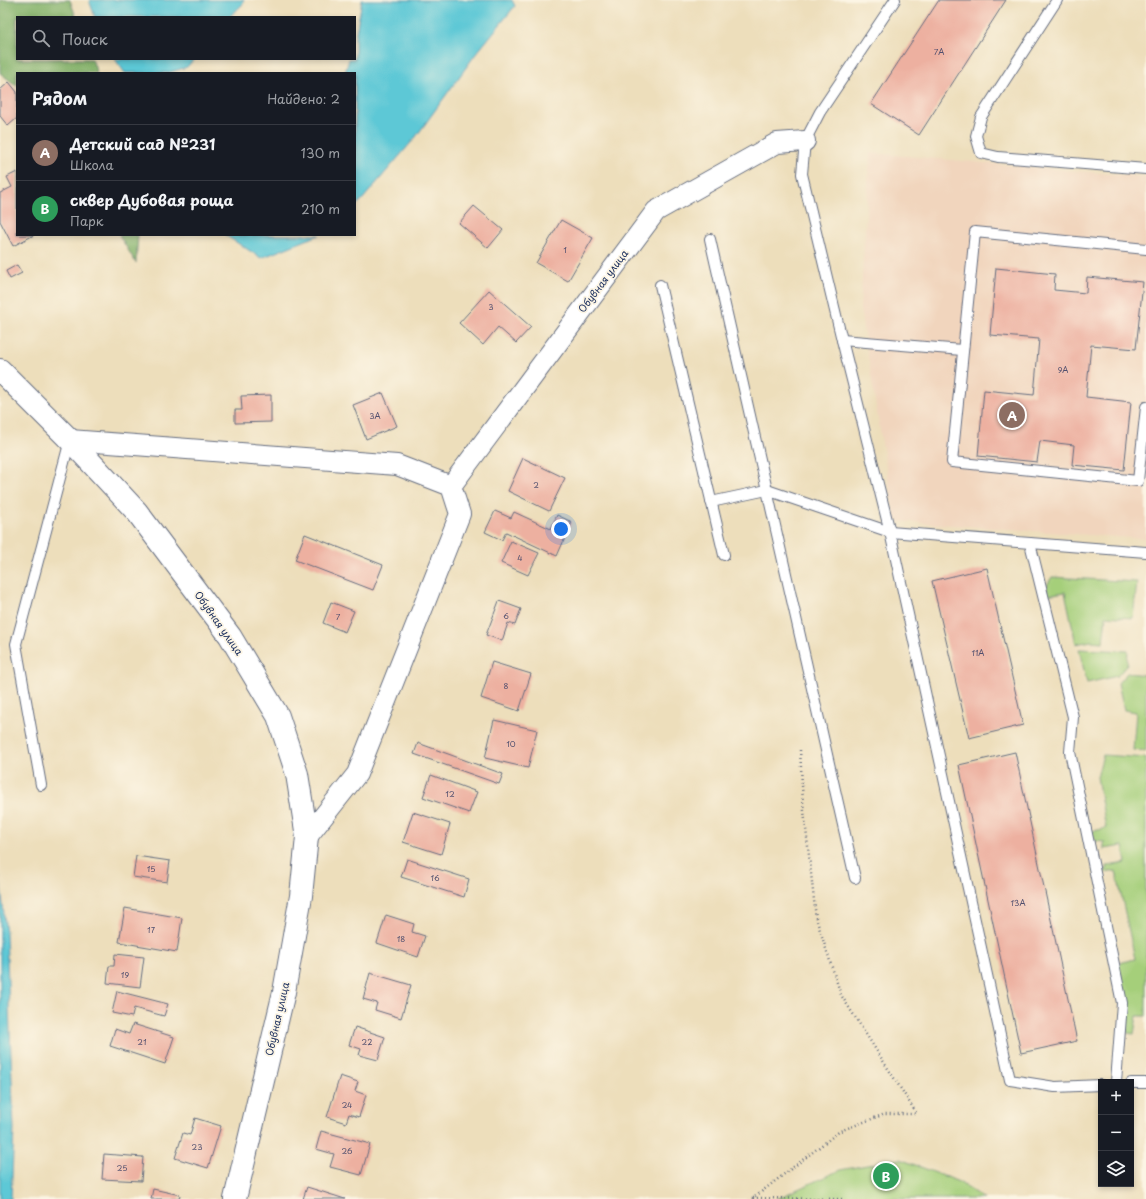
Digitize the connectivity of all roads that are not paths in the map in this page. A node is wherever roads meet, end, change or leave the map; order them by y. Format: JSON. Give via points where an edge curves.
{"nodes":[{"id":1,"x":895,"y":0,"type":"edge"},
{"id":2,"x":1057,"y":0,"type":"edge"},
{"id":3,"x":805,"y":141,"type":"junction"},
{"id":4,"x":1146,"y":169,"type":"edge"},
{"id":5,"x":710,"y":239,"type":"dead end"},
{"id":6,"x":1146,"y":249,"type":"edge"},
{"id":7,"x":660,"y":285,"type":"dead end"},
{"id":8,"x":842,"y":340,"type":"junction"},
{"id":9,"x":962,"y":350,"type":"junction"},
{"id":10,"x":0,"y":370,"type":"edge"},
{"id":11,"x":1146,"y":407,"type":"edge"},
{"id":12,"x":70,"y":440,"type":"junction"},
{"id":13,"x":451,"y":486,"type":"junction"},
{"id":14,"x":767,"y":490,"type":"junction"},
{"id":15,"x":711,"y":502,"type":"junction"},
{"id":16,"x":890,"y":532,"type":"junction"},
{"id":17,"x":1030,"y":543,"type":"junction"},
{"id":18,"x":1146,"y":552,"type":"edge"},
{"id":19,"x":724,"y":555,"type":"dead end"},
{"id":20,"x":41,"y":785,"type":"dead end"},
{"id":21,"x":307,"y":838,"type":"junction"},
{"id":22,"x":855,"y":878,"type":"dead end"},
{"id":23,"x":1116,"y":1079,"type":"edge"},
{"id":24,"x":1134,"y":1083,"type":"edge"},
{"id":25,"x":1146,"y":1083,"type":"edge"},
{"id":26,"x":1098,"y":1085,"type":"edge"},
{"id":27,"x":235,"y":1199,"type":"edge"}],
"edges":[{"from":1,"to":3,"type":"lane","via":[[820,112]]},
{"from":2,"to":4,"type":"lane","via":[[981,117],[976,136],[981,153],[998,157]]},
{"from":3,"to":8,"type":"lane","via":[[802,174]]},
{"from":3,"to":13,"type":"street","name":"Обувная улица","via":[[776,143],[656,211]]},
{"from":5,"to":14,"type":"lane"},
{"from":6,"to":9,"type":"lane","via":[[975,232]]},
{"from":7,"to":15,"type":"lane"},
{"from":8,"to":9,"type":"lane"},
{"from":8,"to":16,"type":"lane"},
{"from":9,"to":11,"type":"lane","via":[[952,462],[1138,481]]},
{"from":10,"to":12,"type":"main road","name":"Обувная улица"},
{"from":12,"to":13,"type":"street","via":[[397,465]]},
{"from":12,"to":20,"type":"lane","via":[[16,644]]},
{"from":12,"to":21,"type":"main road","name":"Обувная улица","via":[[137,512],[226,630],[278,716],[297,774]]},
{"from":13,"to":21,"type":"street","via":[[460,514],[357,774]]},
{"from":14,"to":15,"type":"lane"},
{"from":14,"to":16,"type":"lane"},
{"from":14,"to":22,"type":"lane"},
{"from":15,"to":19,"type":"lane"},
{"from":16,"to":17,"type":"lane"},
{"from":16,"to":26,"type":"lane","via":[[1010,1080],[1055,1087]]},
{"from":17,"to":18,"type":"lane"},
{"from":17,"to":23,"type":"lane","via":[[1073,717],[1070,752],[1122,1003]]},
{"from":21,"to":27,"type":"main road","name":"Обувная улица","via":[[301,896],[284,992]]},
{"from":24,"to":25,"type":"lane"}]}
